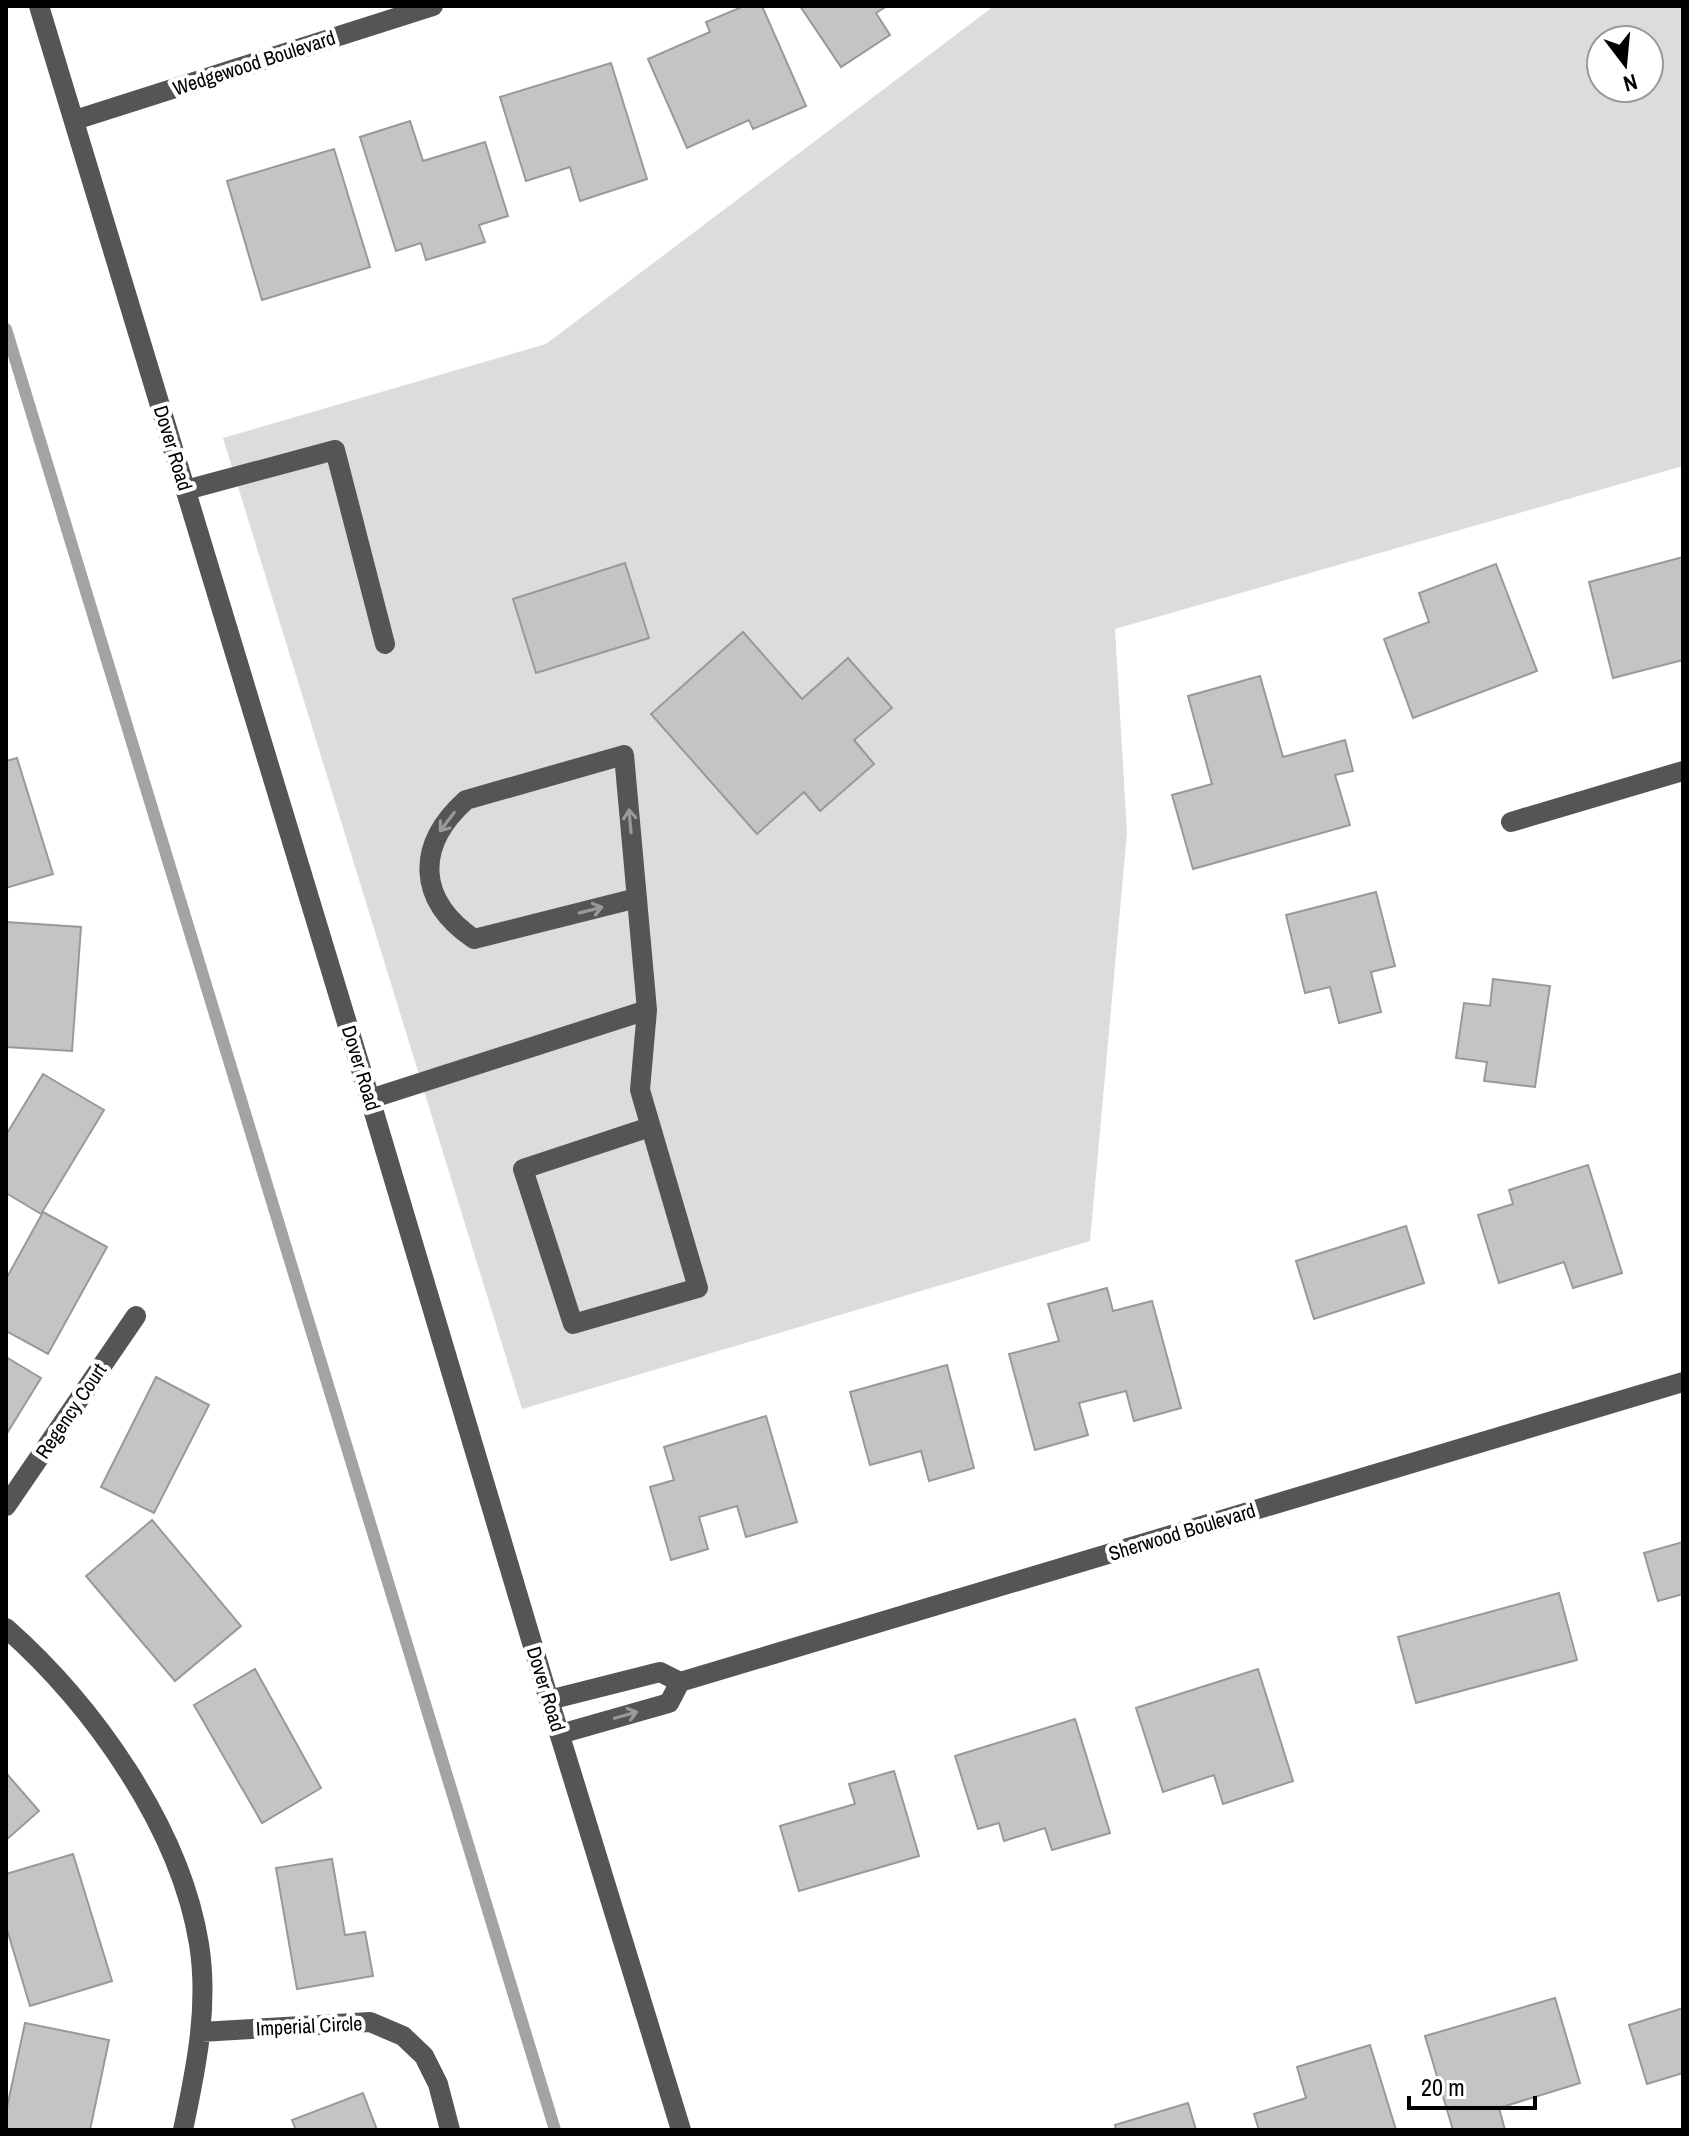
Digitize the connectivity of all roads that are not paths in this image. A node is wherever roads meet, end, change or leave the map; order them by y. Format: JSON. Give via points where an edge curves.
{"nodes":[{"id":1,"x":39,"y":6,"type":"edge"},
{"id":2,"x":433,"y":6,"type":"edge"},
{"id":3,"x":75,"y":120,"type":"junction"},
{"id":4,"x":186,"y":490,"type":"junction"},
{"id":5,"x":385,"y":644,"type":"dead end"},
{"id":6,"x":1683,"y":771,"type":"edge"},
{"id":7,"x":1511,"y":822,"type":"dead end"},
{"id":8,"x":637,"y":898,"type":"junction"},
{"id":9,"x":647,"y":1010,"type":"junction"},
{"id":10,"x":370,"y":1099,"type":"junction"},
{"id":11,"x":650,"y":1127,"type":"junction"},
{"id":12,"x":136,"y":1316,"type":"dead end"},
{"id":13,"x":1683,"y":1382,"type":"edge"},
{"id":14,"x":6,"y":1506,"type":"edge"},
{"id":15,"x":6,"y":1628,"type":"edge"},
{"id":16,"x":680,"y":1682,"type":"junction"},
{"id":17,"x":549,"y":1700,"type":"junction"},
{"id":18,"x":560,"y":1734,"type":"junction"},
{"id":19,"x":201,"y":2032,"type":"junction"},
{"id":20,"x":183,"y":2130,"type":"edge"},
{"id":21,"x":450,"y":2130,"type":"edge"},
{"id":22,"x":681,"y":2130,"type":"edge"}],
"edges":[{"from":1,"to":3,"type":"street","name":"Dover Road"},
{"from":2,"to":3,"type":"street","name":"Wedgewood Boulevard"},
{"from":3,"to":4,"type":"street","name":"Dover Road"},
{"from":4,"to":5,"type":"street","via":[[335,450]]},
{"from":4,"to":10,"type":"street","name":"Dover Road"},
{"from":6,"to":7,"type":"street"},
{"from":8,"to":8,"type":"street","one_way":true,"via":[[624,755],[466,800],[435,837],[431,884],[454,926],[474,939]]},
{"from":8,"to":9,"type":"street"},
{"from":9,"to":10,"type":"street"},
{"from":9,"to":11,"type":"street","via":[[640,1090]]},
{"from":10,"to":17,"type":"street","name":"Dover Road"},
{"from":11,"to":11,"type":"street","via":[[698,1288],[573,1324],[523,1169]]},
{"from":12,"to":14,"type":"street","name":"Regency Court"},
{"from":13,"to":16,"type":"street","name":"Sherwood Boulevard"},
{"from":15,"to":19,"type":"street","via":[[71,1695],[163,1830],[185,1886],[199,1944]]},
{"from":16,"to":17,"type":"street","name":"Sherwood Boulevard","via":[[660,1672]]},
{"from":18,"to":16,"type":"street","name":"Sherwood Boulevard","one_way":true,"via":[[669,1703]]},
{"from":17,"to":18,"type":"street","name":"Dover Road"},
{"from":18,"to":22,"type":"street","name":"Dover Road"},
{"from":19,"to":20,"type":"street"},
{"from":19,"to":21,"type":"street","name":"Imperial Circle","via":[[370,2022],[403,2036],[424,2056]]}]}
